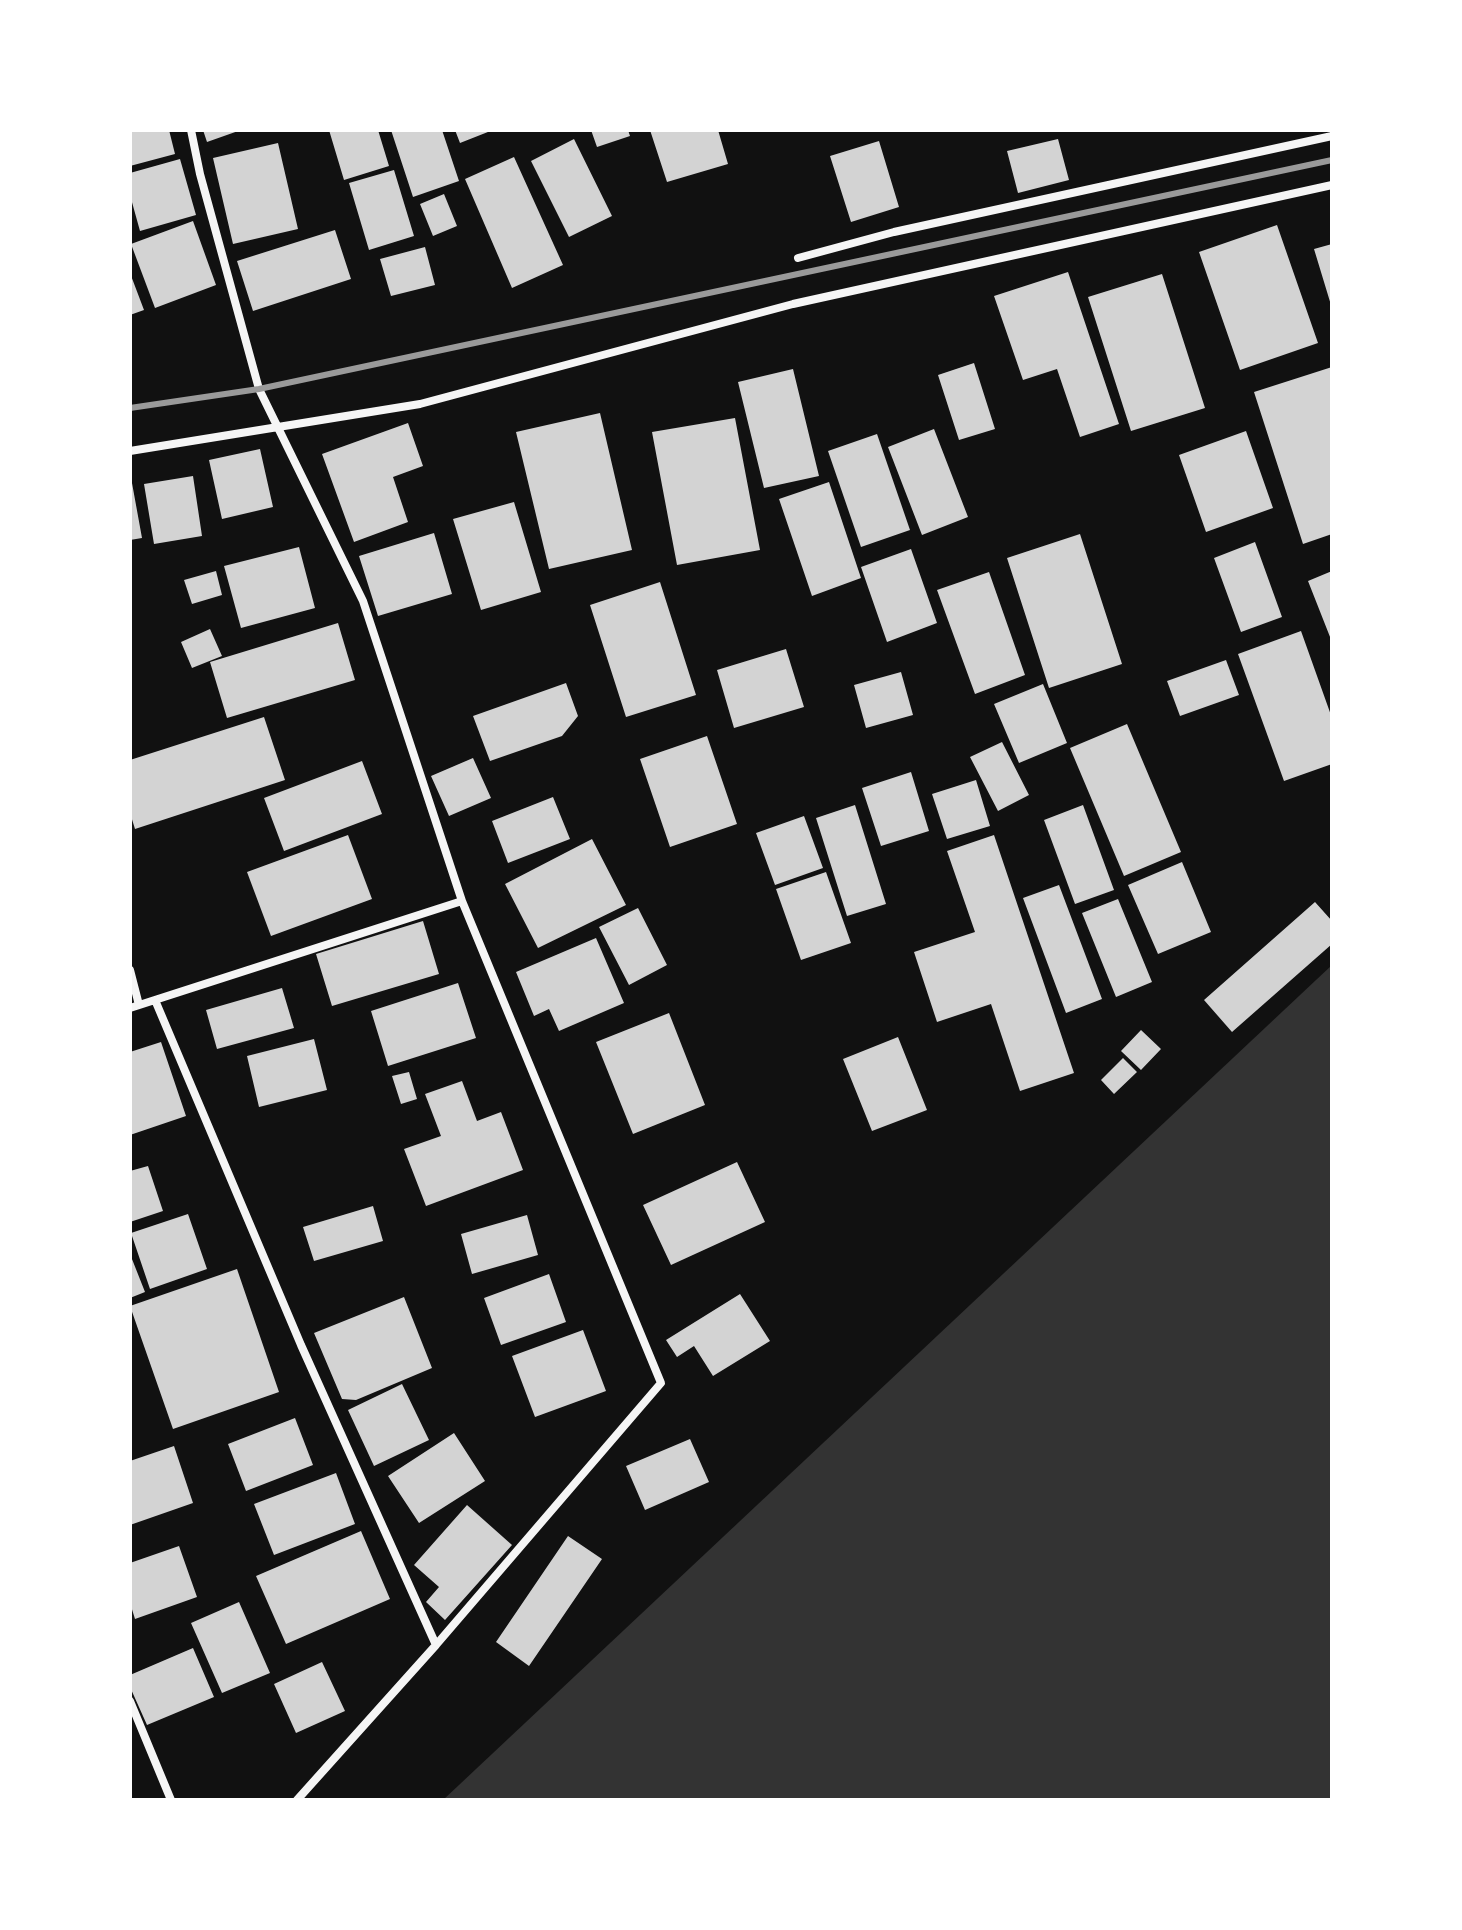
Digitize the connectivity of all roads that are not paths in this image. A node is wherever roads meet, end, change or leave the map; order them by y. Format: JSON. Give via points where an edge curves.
{"nodes":[{"id":1,"x":191,"y":130,"type":"edge"},
{"id":2,"x":1332,"y":136,"type":"edge"},
{"id":3,"x":1332,"y":185,"type":"edge"},
{"id":4,"x":798,"y":258,"type":"dead end"},
{"id":5,"x":279,"y":429,"type":"junction"},
{"id":6,"x":130,"y":451,"type":"edge"},
{"id":7,"x":462,"y":901,"type":"junction"},
{"id":8,"x":130,"y":970,"type":"edge"},
{"id":9,"x":155,"y":1000,"type":"junction"},
{"id":10,"x":134,"y":1007,"type":"edge"},
{"id":11,"x":436,"y":1645,"type":"junction"},
{"id":12,"x":130,"y":1701,"type":"edge"},
{"id":13,"x":171,"y":1800,"type":"edge"},
{"id":14,"x":297,"y":1800,"type":"edge"}],
"edges":[{"from":1,"to":5,"type":"street","via":[[259,389]]},
{"from":2,"to":4,"type":"street"},
{"from":3,"to":5,"type":"street","via":[[793,304],[420,404]]},
{"from":5,"to":6,"type":"street"},
{"from":5,"to":7,"type":"street","via":[[363,601]]},
{"from":7,"to":9,"type":"street"},
{"from":7,"to":11,"type":"street","via":[[661,1383]]},
{"from":8,"to":10,"type":"street"},
{"from":9,"to":10,"type":"street"},
{"from":9,"to":11,"type":"street"},
{"from":11,"to":14,"type":"street"},
{"from":12,"to":13,"type":"street"}]}
